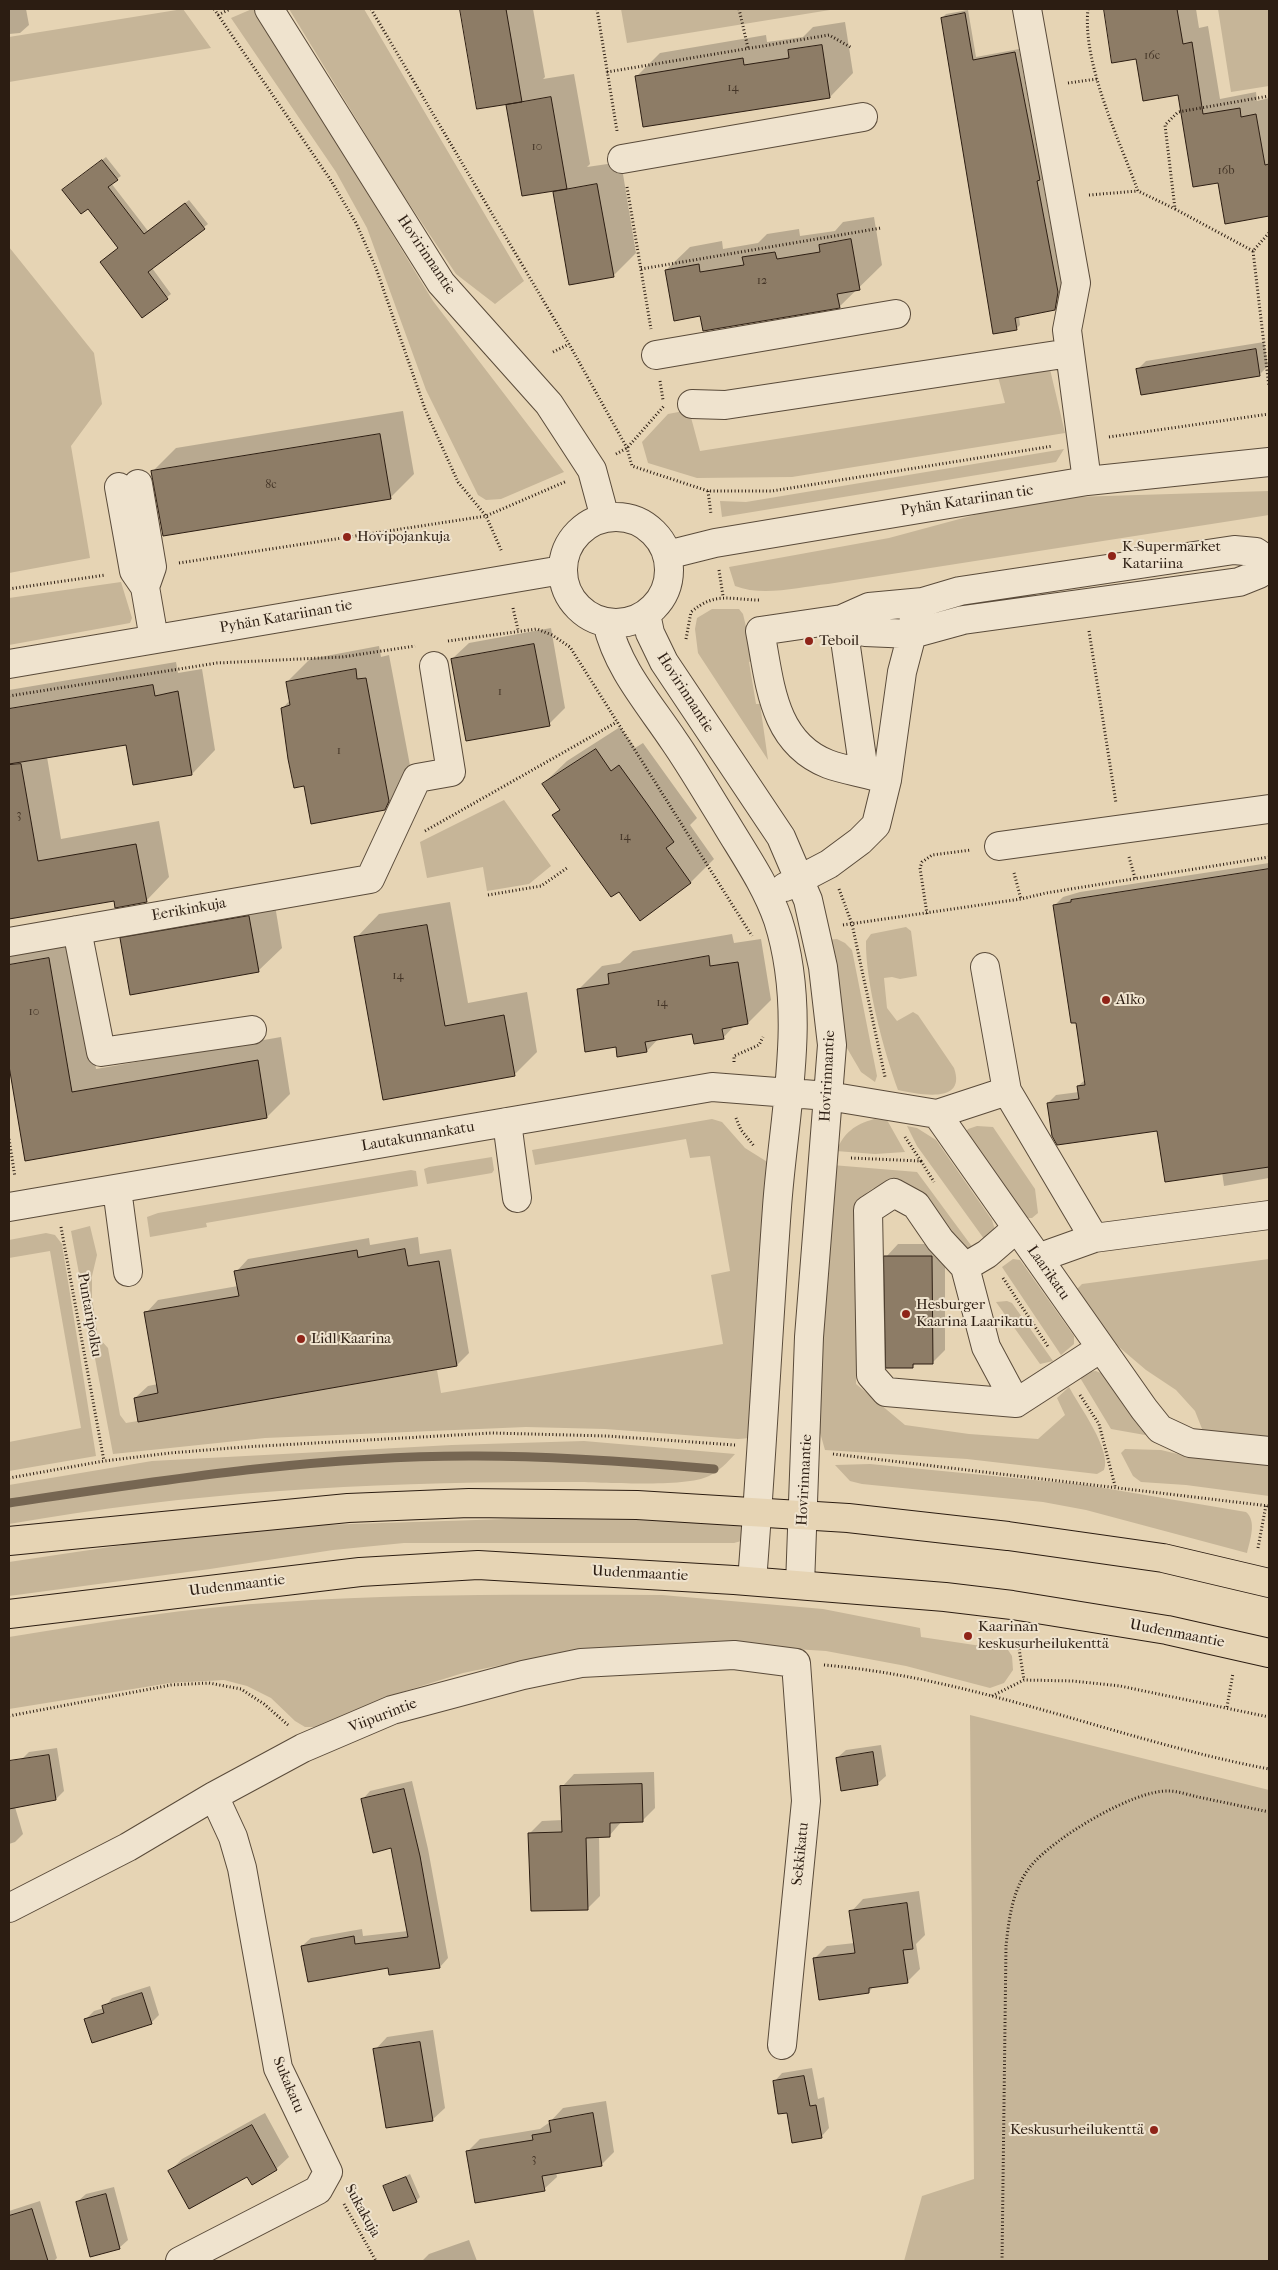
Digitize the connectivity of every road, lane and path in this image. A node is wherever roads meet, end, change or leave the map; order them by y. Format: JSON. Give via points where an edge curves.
{"nodes":[{"id":1,"x":214,"y":9,"type":"edge"},
{"id":2,"x":230,"y":9,"type":"edge"},
{"id":3,"x":269,"y":9,"type":"edge"},
{"id":4,"x":371,"y":9,"type":"edge"},
{"id":5,"x":597,"y":9,"type":"edge"},
{"id":6,"x":739,"y":9,"type":"edge"},
{"id":7,"x":1027,"y":9,"type":"edge"},
{"id":8,"x":1088,"y":9,"type":"edge"},
{"id":9,"x":218,"y":14,"type":"junction"},
{"id":10,"x":748,"y":48,"type":"junction"},
{"id":11,"x":852,"y":48,"type":"dead end"},
{"id":12,"x":607,"y":72,"type":"junction"},
{"id":13,"x":1269,"y":96,"type":"edge"},
{"id":14,"x":863,"y":117,"type":"dead end"},
{"id":15,"x":622,"y":159,"type":"junction"},
{"id":16,"x":1138,"y":191,"type":"junction"},
{"id":17,"x":1060,"y":198,"type":"junction"},
{"id":18,"x":1175,"y":209,"type":"junction"},
{"id":19,"x":882,"y":228,"type":"dead end"},
{"id":20,"x":1269,"y":233,"type":"edge"},
{"id":21,"x":1252,"y":251,"type":"junction"},
{"id":22,"x":641,"y":268,"type":"junction"},
{"id":23,"x":896,"y":314,"type":"dead end"},
{"id":24,"x":569,"y":344,"type":"junction"},
{"id":25,"x":553,"y":352,"type":"dead end"},
{"id":26,"x":1070,"y":353,"type":"junction"},
{"id":27,"x":656,"y":355,"type":"junction"},
{"id":28,"x":1269,"y":387,"type":"edge"},
{"id":29,"x":692,"y":404,"type":"dead end"},
{"id":30,"x":1269,"y":414,"type":"edge"},
{"id":31,"x":1081,"y":441,"type":"junction"},
{"id":32,"x":627,"y":448,"type":"junction"},
{"id":33,"x":1269,"y":462,"type":"edge"},
{"id":34,"x":1087,"y":481,"type":"junction"},
{"id":35,"x":562,"y":483,"type":"dead end"},
{"id":36,"x":128,"y":485,"type":"dead end"},
{"id":37,"x":486,"y":516,"type":"junction"},
{"id":38,"x":605,"y":518,"type":"junction"},
{"id":39,"x":503,"y":553,"type":"dead end"},
{"id":40,"x":667,"y":555,"type":"junction"},
{"id":41,"x":1269,"y":561,"type":"edge"},
{"id":42,"x":1269,"y":567,"type":"edge"},
{"id":43,"x":562,"y":570,"type":"junction"},
{"id":44,"x":144,"y":575,"type":"junction"},
{"id":45,"x":9,"y":589,"type":"edge"},
{"id":46,"x":923,"y":602,"type":"junction"},
{"id":47,"x":1085,"y":603,"type":"junction"},
{"id":48,"x":646,"y":614,"type":"junction"},
{"id":49,"x":842,"y":619,"type":"junction"},
{"id":50,"x":607,"y":623,"type":"junction"},
{"id":51,"x":912,"y":634,"type":"junction"},
{"id":52,"x":154,"y":639,"type":"junction"},
{"id":53,"x":431,"y":651,"type":"junction"},
{"id":54,"x":9,"y":664,"type":"edge"},
{"id":55,"x":9,"y":696,"type":"edge"},
{"id":56,"x":617,"y":722,"type":"junction"},
{"id":57,"x":876,"y":776,"type":"junction"},
{"id":58,"x":1269,"y":808,"type":"edge"},
{"id":59,"x":1120,"y":829,"type":"junction"},
{"id":60,"x":423,"y":832,"type":"dead end"},
{"id":61,"x":999,"y":846,"type":"joint"},
{"id":62,"x":1269,"y":857,"type":"edge"},
{"id":63,"x":567,"y":868,"type":"dead end"},
{"id":64,"x":1135,"y":878,"type":"junction"},
{"id":65,"x":800,"y":879,"type":"junction"},
{"id":66,"x":488,"y":895,"type":"dead end"},
{"id":67,"x":768,"y":896,"type":"junction"},
{"id":68,"x":927,"y":914,"type":"junction"},
{"id":69,"x":852,"y":924,"type":"dead end"},
{"id":70,"x":77,"y":930,"type":"junction"},
{"id":71,"x":754,"y":938,"type":"dead end"},
{"id":72,"x":9,"y":942,"type":"edge"},
{"id":73,"x":985,"y":967,"type":"dead end"},
{"id":74,"x":252,"y":1030,"type":"dead end"},
{"id":75,"x":766,"y":1030,"type":"dead end"},
{"id":76,"x":734,"y":1088,"type":"junction"},
{"id":77,"x":1007,"y":1091,"type":"junction"},
{"id":78,"x":788,"y":1092,"type":"junction"},
{"id":79,"x":828,"y":1096,"type":"junction"},
{"id":80,"x":937,"y":1114,"type":"junction"},
{"id":81,"x":507,"y":1122,"type":"junction"},
{"id":82,"x":9,"y":1139,"type":"edge"},
{"id":83,"x":921,"y":1161,"type":"dead end"},
{"id":84,"x":16,"y":1180,"type":"dead end"},
{"id":85,"x":937,"y":1186,"type":"dead end"},
{"id":86,"x":117,"y":1189,"type":"junction"},
{"id":87,"x":63,"y":1197,"type":"junction"},
{"id":88,"x":517,"y":1198,"type":"dead end"},
{"id":89,"x":9,"y":1207,"type":"edge"},
{"id":90,"x":1269,"y":1215,"type":"edge"},
{"id":91,"x":1017,"y":1228,"type":"junction"},
{"id":92,"x":1094,"y":1238,"type":"junction"},
{"id":93,"x":1038,"y":1258,"type":"junction"},
{"id":94,"x":976,"y":1261,"type":"junction"},
{"id":95,"x":128,"y":1272,"type":"dead end"},
{"id":96,"x":1101,"y":1348,"type":"junction"},
{"id":97,"x":1065,"y":1371,"type":"junction"},
{"id":98,"x":1016,"y":1403,"type":"junction"},
{"id":99,"x":763,"y":1447,"type":"junction"},
{"id":100,"x":806,"y":1451,"type":"junction"},
{"id":101,"x":1269,"y":1451,"type":"edge"},
{"id":102,"x":104,"y":1461,"type":"junction"},
{"id":103,"x":9,"y":1478,"type":"edge"},
{"id":104,"x":1115,"y":1486,"type":"junction"},
{"id":105,"x":1268,"y":1506,"type":"edge"},
{"id":106,"x":758,"y":1512,"type":"junction"},
{"id":107,"x":804,"y":1514,"type":"junction"},
{"id":108,"x":9,"y":1541,"type":"edge"},
{"id":109,"x":1258,"y":1548,"type":"dead end"},
{"id":110,"x":752,"y":1581,"type":"junction"},
{"id":111,"x":1269,"y":1583,"type":"edge"},
{"id":112,"x":800,"y":1585,"type":"junction"},
{"id":113,"x":9,"y":1614,"type":"edge"},
{"id":114,"x":1018,"y":1642,"type":"dead end"},
{"id":115,"x":1269,"y":1653,"type":"edge"},
{"id":116,"x":796,"y":1663,"type":"junction"},
{"id":117,"x":1233,"y":1673,"type":"dead end"},
{"id":118,"x":1024,"y":1680,"type":"junction"},
{"id":119,"x":991,"y":1696,"type":"junction"},
{"id":120,"x":1227,"y":1707,"type":"junction"},
{"id":121,"x":9,"y":1716,"type":"edge"},
{"id":122,"x":1269,"y":1717,"type":"edge"},
{"id":123,"x":303,"y":1748,"type":"junction"},
{"id":124,"x":1269,"y":1769,"type":"edge"},
{"id":125,"x":214,"y":1796,"type":"junction"},
{"id":126,"x":1269,"y":1812,"type":"edge"},
{"id":127,"x":9,"y":1908,"type":"edge"},
{"id":128,"x":782,"y":2045,"type":"dead end"},
{"id":129,"x":328,"y":2172,"type":"junction"},
{"id":130,"x":180,"y":2261,"type":"edge"},
{"id":131,"x":376,"y":2261,"type":"edge"},
{"id":132,"x":1002,"y":2261,"type":"edge"}],
"edges":[{"from":1,"to":9,"type":"path"},
{"from":2,"to":9,"type":"path"},
{"from":3,"to":38,"type":"street","name":"Hovirinnantie","via":[[441,282],[548,404],[587,462]]},
{"from":4,"to":24,"type":"path"},
{"from":5,"to":12,"type":"path"},
{"from":6,"to":10,"type":"path"},
{"from":7,"to":17,"type":"street"},
{"from":8,"to":16,"type":"path","via":[[1086,23],[1092,65]]},
{"from":9,"to":37,"type":"path","via":[[330,179],[356,223],[376,268],[426,409],[458,482]]},
{"from":10,"to":11,"type":"path","via":[[830,35]]},
{"from":10,"to":12,"type":"path"},
{"from":12,"to":15,"type":"path"},
{"from":13,"to":18,"type":"path","via":[[1178,112],[1165,125]]},
{"from":14,"to":15,"type":"street"},
{"from":15,"to":22,"type":"path"},
{"from":16,"to":17,"type":"path"},
{"from":16,"to":18,"type":"path"},
{"from":17,"to":26,"type":"street","via":[[1076,283],[1067,330]]},
{"from":18,"to":21,"type":"path"},
{"from":19,"to":22,"type":"path"},
{"from":20,"to":21,"type":"path"},
{"from":21,"to":28,"type":"path"},
{"from":22,"to":27,"type":"path"},
{"from":23,"to":27,"type":"street"},
{"from":24,"to":25,"type":"path"},
{"from":24,"to":32,"type":"path"},
{"from":26,"to":29,"type":"street","via":[[725,405]]},
{"from":26,"to":31,"type":"street"},
{"from":27,"to":32,"type":"path","via":[[664,407]]},
{"from":30,"to":31,"type":"path"},
{"from":31,"to":32,"type":"path","via":[[772,491],[708,491],[632,466]]},
{"from":31,"to":34,"type":"street"},
{"from":33,"to":34,"type":"street","name":"Pyhän Katariinan tie"},
{"from":34,"to":40,"type":"street","name":"Pyhän Katariinan tie","via":[[716,543]]},
{"from":35,"to":37,"type":"path"},
{"from":36,"to":44,"type":"street"},
{"from":37,"to":39,"type":"path"},
{"from":37,"to":44,"type":"path"},
{"from":38,"to":40,"type":"street","via":[[625,518],[643,525],[658,538]]},
{"from":38,"to":43,"type":"street","via":[[588,524],[574,536]]},
{"from":40,"to":48,"type":"street","via":[[669,577],[661,598]]},
{"from":41,"to":46,"type":"street","via":[[1256,552],[1234,550],[960,591]]},
{"from":42,"to":47,"type":"street","via":[[1238,582]]},
{"from":43,"to":50,"type":"street","via":[[565,588],[575,604],[589,616]]},
{"from":43,"to":52,"type":"street","name":"Pyhän Katariinan tie"},
{"from":44,"to":45,"type":"path"},
{"from":44,"to":52,"type":"street"},
{"from":46,"to":49,"type":"street","via":[[869,607]]},
{"from":46,"to":51,"type":"street","via":[[915,611]]},
{"from":47,"to":51,"type":"street","via":[[964,620]]},
{"from":47,"to":59,"type":"path"},
{"from":48,"to":50,"type":"street","via":[[625,623]]},
{"from":48,"to":65,"type":"street","name":"Hovirinnantie","via":[[650,633],[664,662],[782,838]]},
{"from":49,"to":51,"type":"street","via":[[865,632]]},
{"from":49,"to":57,"type":"street"},
{"from":49,"to":57,"type":"street","via":[[760,631],[774,707],[790,736],[807,751],[826,763]]},
{"from":50,"to":67,"type":"street","via":[[616,655],[629,679],[675,742],[747,856]]},
{"from":51,"to":57,"type":"street"},
{"from":52,"to":54,"type":"street","name":"Pyhän Katariinan tie"},
{"from":53,"to":55,"type":"path","via":[[217,663]]},
{"from":53,"to":56,"type":"path","via":[[518,630],[537,629],[570,648]]},
{"from":53,"to":70,"type":"street","name":"Eerikinkuja","via":[[452,772],[417,778],[370,879]]},
{"from":56,"to":60,"type":"path"},
{"from":56,"to":71,"type":"path"},
{"from":57,"to":65,"type":"street","via":[[876,825],[837,858]]},
{"from":58,"to":59,"type":"street"},
{"from":59,"to":61,"type":"street"},
{"from":59,"to":64,"type":"path"},
{"from":61,"to":68,"type":"path","via":[[926,858],[920,868]]},
{"from":62,"to":64,"type":"path"},
{"from":63,"to":66,"type":"path","via":[[541,886]]},
{"from":64,"to":68,"type":"path"},
{"from":65,"to":67,"type":"street"},
{"from":65,"to":79,"type":"street","name":"Hovirinnantie","via":[[816,929],[829,1010],[832,1045]]},
{"from":67,"to":78,"type":"street","via":[[778,920],[794,1003]]},
{"from":68,"to":69,"type":"path"},
{"from":70,"to":72,"type":"street","name":"Eerikinkuja"},
{"from":70,"to":74,"type":"street","via":[[101,1052]]},
{"from":73,"to":77,"type":"street"},
{"from":75,"to":76,"type":"path","via":[[759,1045],[734,1056]]},
{"from":76,"to":78,"type":"street","name":"Lautakunnankatu"},
{"from":76,"to":81,"type":"street","name":"Lautakunnankatu","via":[[712,1087]]},
{"from":77,"to":80,"type":"street"},
{"from":77,"to":92,"type":"street"},
{"from":78,"to":79,"type":"street","name":"Lautakunnankatu"},
{"from":78,"to":99,"type":"street","via":[[776,1217]]},
{"from":79,"to":80,"type":"street"},
{"from":79,"to":100,"type":"street","name":"Hovirinnantie","via":[[809,1337]]},
{"from":80,"to":91,"type":"street","name":"Laarikatu"},
{"from":81,"to":86,"type":"street","name":"Lautakunnankatu"},
{"from":81,"to":88,"type":"street"},
{"from":82,"to":84,"type":"path"},
{"from":83,"to":85,"type":"path"},
{"from":86,"to":87,"type":"street","name":"Lautakunnankatu"},
{"from":86,"to":95,"type":"street"},
{"from":87,"to":89,"type":"street","name":"Lautakunnankatu"},
{"from":87,"to":102,"type":"path","name":"Puntaripolku","via":[[61,1225]]},
{"from":90,"to":92,"type":"street"},
{"from":91,"to":93,"type":"street","name":"Laarikatu"},
{"from":91,"to":94,"type":"street"},
{"from":92,"to":93,"type":"street"},
{"from":93,"to":96,"type":"street","name":"Laarikatu"},
{"from":94,"to":97,"type":"path"},
{"from":94,"to":98,"type":"street","via":[[986,1347]]},
{"from":94,"to":98,"type":"street","via":[[940,1240],[916,1205],[894,1192],[868,1210],[871,1375],[886,1392]]},
{"from":96,"to":97,"type":"street"},
{"from":96,"to":101,"type":"street","name":"Laarikatu","via":[[1160,1429],[1190,1443]]},
{"from":97,"to":98,"type":"street"},
{"from":97,"to":104,"type":"path","via":[[1100,1424]]},
{"from":99,"to":102,"type":"path","via":[[607,1436],[492,1433],[244,1447]]},
{"from":99,"to":106,"type":"street"},
{"from":100,"to":104,"type":"path"},
{"from":100,"to":107,"type":"street","name":"Hovirinnantie"},
{"from":102,"to":103,"type":"path"},
{"from":104,"to":105,"type":"path"},
{"from":105,"to":109,"type":"path"},
{"from":106,"to":107,"type":"main road"},
{"from":106,"to":108,"type":"main road","via":[[628,1505],[469,1503],[348,1508]]},
{"from":106,"to":110,"type":"street"},
{"from":107,"to":111,"type":"main road","via":[[1008,1536],[1164,1558]]},
{"from":107,"to":112,"type":"street","name":"Hovirinnantie"},
{"from":110,"to":112,"type":"main road","name":"Uudenmaantie"},
{"from":110,"to":113,"type":"main road","name":"Uudenmaantie","via":[[478,1565],[360,1572]]},
{"from":112,"to":115,"type":"main road","name":"Uudenmaantie","via":[[1012,1605],[1167,1630]]},
{"from":114,"to":118,"type":"path"},
{"from":116,"to":119,"type":"path","via":[[853,1668]]},
{"from":116,"to":123,"type":"street","name":"Viipurintie","via":[[734,1655],[581,1663],[392,1710]]},
{"from":116,"to":128,"type":"street","name":"Sekkikatu","via":[[806,1801]]},
{"from":117,"to":120,"type":"path"},
{"from":118,"to":119,"type":"path"},
{"from":118,"to":120,"type":"path","via":[[1120,1686]]},
{"from":119,"to":124,"type":"path","via":[[1220,1760]]},
{"from":120,"to":122,"type":"path"},
{"from":121,"to":123,"type":"path","via":[[171,1685],[209,1683],[241,1688],[286,1723]]},
{"from":123,"to":125,"type":"street","name":"Viipurintie"},
{"from":125,"to":127,"type":"street","name":"Viipurintie","via":[[128,1847]]},
{"from":125,"to":129,"type":"street","name":"Sukakatu","via":[[242,1868],[278,2068]]},
{"from":126,"to":132,"type":"path","via":[[1169,1791],[1146,1794],[1076,1830],[1047,1850],[1030,1867],[1012,1903],[1006,1946]]},
{"from":129,"to":130,"type":"street","via":[[318,2190]]},
{"from":129,"to":131,"type":"path","name":"Sukakuja"}]}
